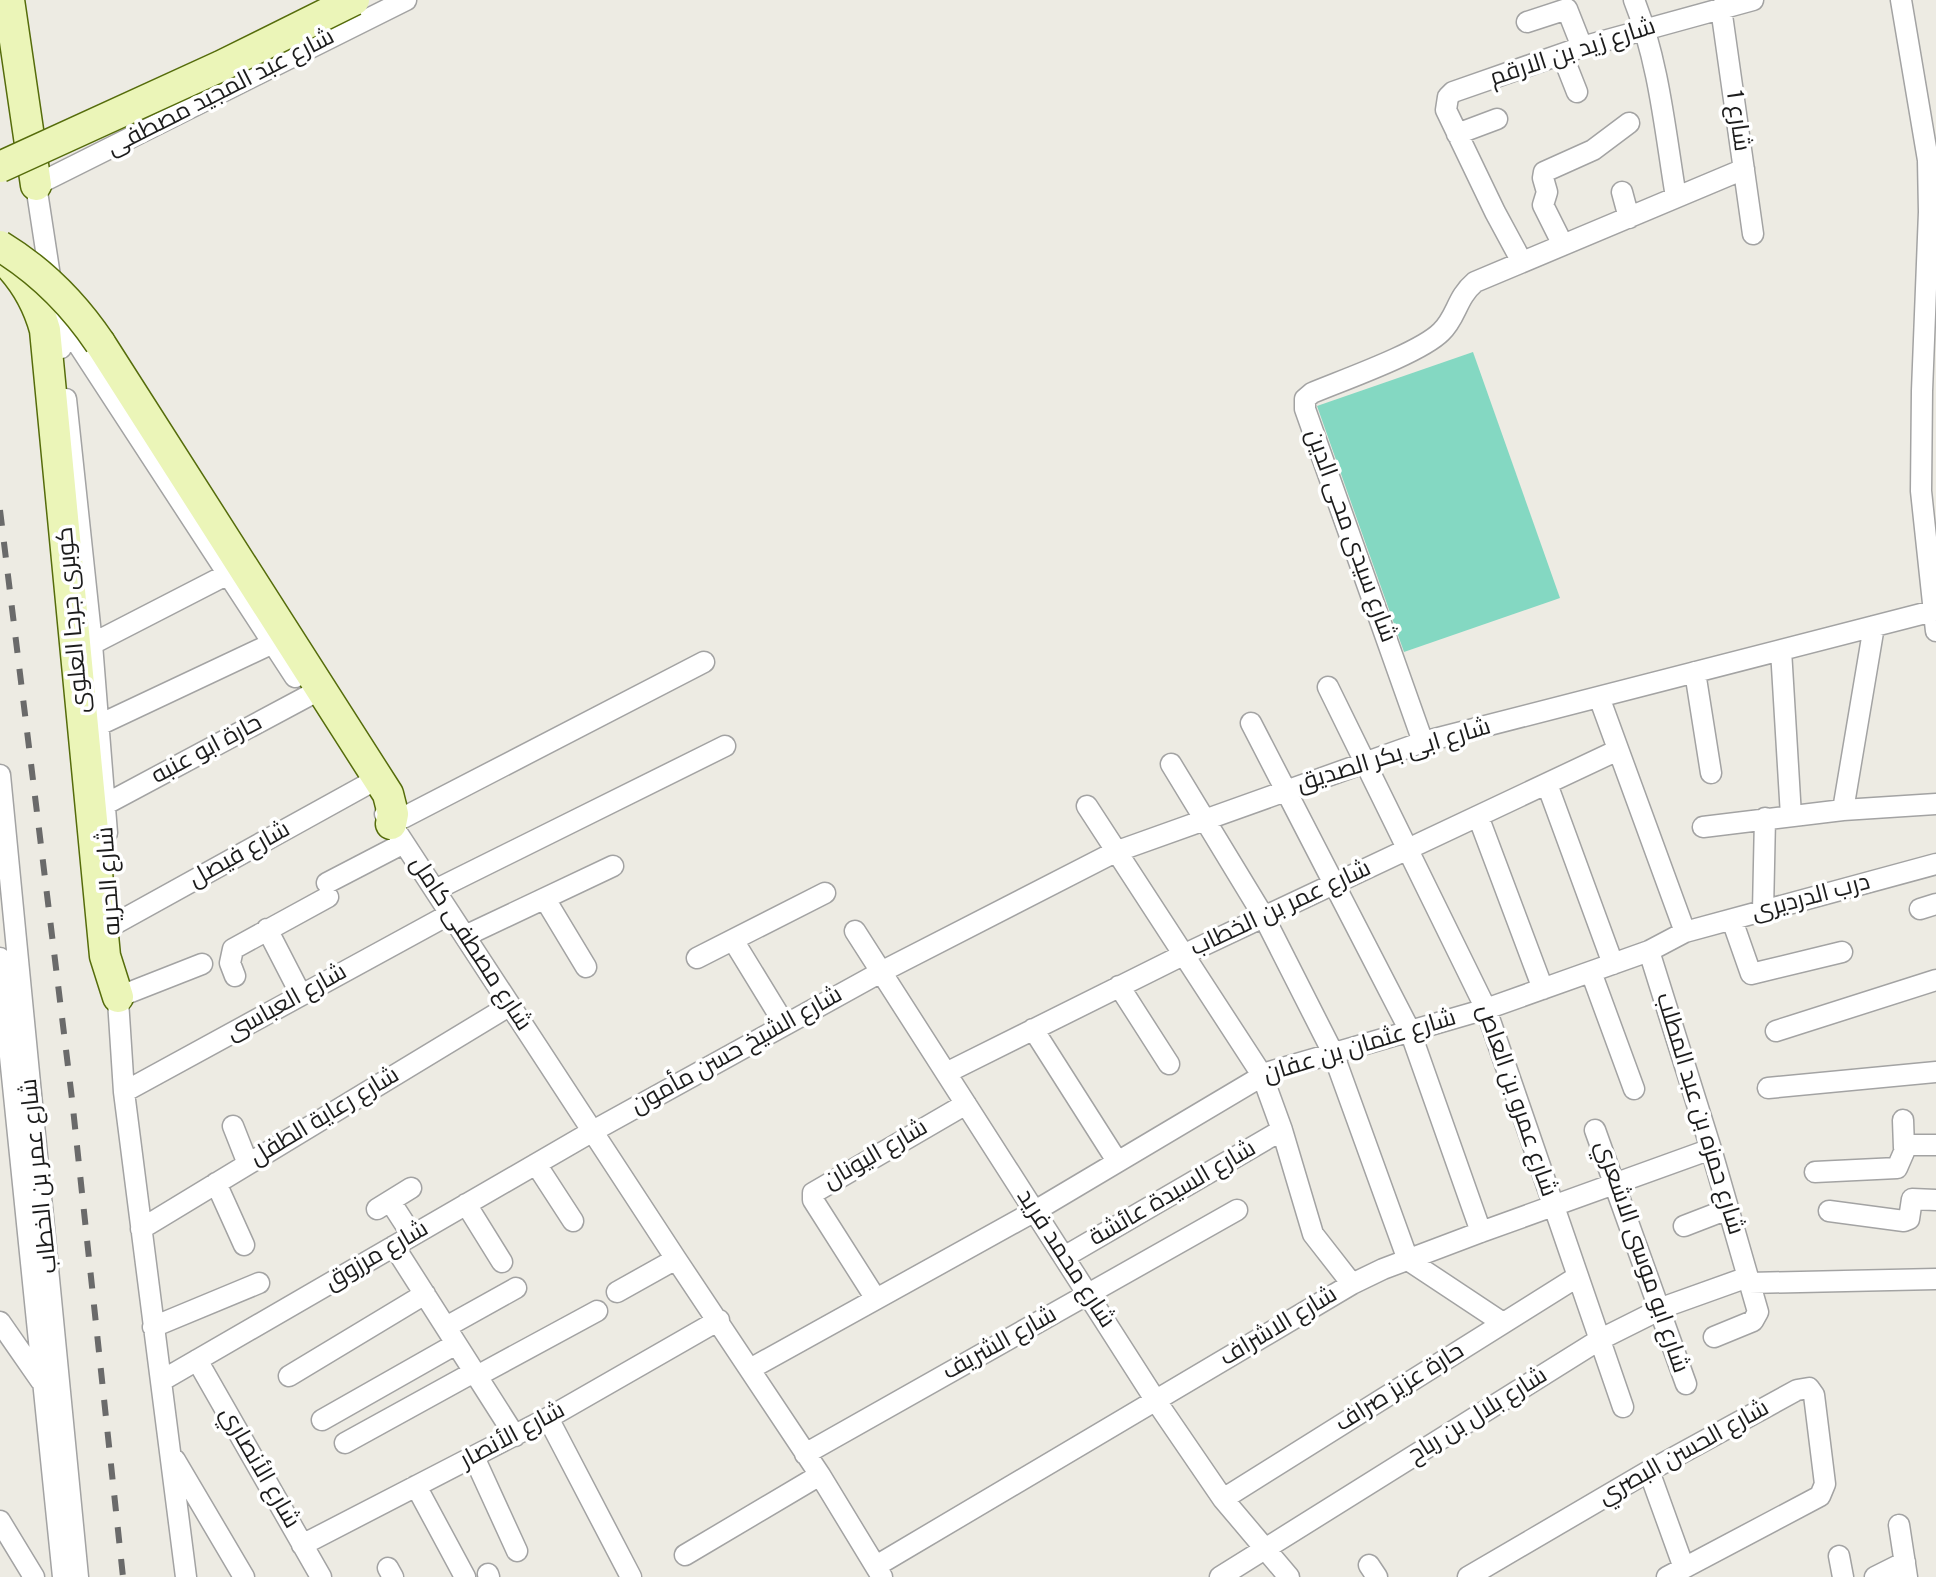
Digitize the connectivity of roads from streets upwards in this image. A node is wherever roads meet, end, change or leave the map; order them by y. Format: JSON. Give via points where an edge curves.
{"nodes":[{"id":1,"x":9,"y":0,"type":"edge"},
{"id":2,"x":354,"y":0,"type":"edge"},
{"id":3,"x":406,"y":0,"type":"edge"},
{"id":4,"x":1634,"y":0,"type":"edge"},
{"id":5,"x":1753,"y":0,"type":"edge"},
{"id":6,"x":1901,"y":0,"type":"edge"},
{"id":7,"x":1721,"y":8,"type":"junction"},
{"id":8,"x":1527,"y":22,"type":"dead end"},
{"id":9,"x":1645,"y":28,"type":"junction"},
{"id":10,"x":1582,"y":47,"type":"junction"},
{"id":11,"x":1562,"y":54,"type":"junction"},
{"id":12,"x":1577,"y":92,"type":"dead end"},
{"id":13,"x":1497,"y":119,"type":"dead end"},
{"id":14,"x":1629,"y":123,"type":"dead end"},
{"id":15,"x":1457,"y":134,"type":"junction"},
{"id":16,"x":0,"y":167,"type":"edge"},
{"id":17,"x":1744,"y":169,"type":"junction"},
{"id":18,"x":36,"y":185,"type":"junction"},
{"id":19,"x":1622,"y":192,"type":"dead end"},
{"id":20,"x":1676,"y":197,"type":"junction"},
{"id":21,"x":1629,"y":218,"type":"junction"},
{"id":22,"x":1753,"y":234,"type":"dead end"},
{"id":23,"x":1563,"y":245,"type":"junction"},
{"id":24,"x":0,"y":246,"type":"edge"},
{"id":25,"x":0,"y":256,"type":"edge"},
{"id":26,"x":1522,"y":262,"type":"junction"},
{"id":27,"x":57,"y":311,"type":"junction"},
{"id":28,"x":228,"y":574,"type":"junction"},
{"id":29,"x":1934,"y":621,"type":"edge"},
{"id":30,"x":1874,"y":626,"type":"junction"},
{"id":31,"x":273,"y":643,"type":"junction"},
{"id":32,"x":92,"y":644,"type":"junction"},
{"id":33,"x":1781,"y":650,"type":"junction"},
{"id":34,"x":704,"y":662,"type":"dead end"},
{"id":35,"x":1695,"y":672,"type":"junction"},
{"id":36,"x":1328,"y":687,"type":"dead end"},
{"id":37,"x":308,"y":696,"type":"junction"},
{"id":38,"x":1599,"y":697,"type":"junction"},
{"id":39,"x":1251,"y":723,"type":"dead end"},
{"id":40,"x":99,"y":725,"type":"junction"},
{"id":41,"x":1423,"y":742,"type":"junction"},
{"id":42,"x":725,"y":746,"type":"dead end"},
{"id":43,"x":1618,"y":750,"type":"junction"},
{"id":44,"x":1365,"y":762,"type":"junction"},
{"id":45,"x":1171,"y":764,"type":"dead end"},
{"id":46,"x":1711,"y":773,"type":"dead end"},
{"id":47,"x":0,"y":775,"type":"edge"},
{"id":48,"x":1547,"y":784,"type":"junction"},
{"id":49,"x":366,"y":785,"type":"junction"},
{"id":50,"x":1287,"y":789,"type":"junction"},
{"id":51,"x":106,"y":804,"type":"junction"},
{"id":52,"x":1936,"y":804,"type":"edge"},
{"id":53,"x":1087,"y":806,"type":"dead end"},
{"id":54,"x":1843,"y":810,"type":"junction"},
{"id":55,"x":1478,"y":816,"type":"junction"},
{"id":56,"x":1791,"y":816,"type":"junction"},
{"id":57,"x":1765,"y":818,"type":"junction"},
{"id":58,"x":1203,"y":819,"type":"junction"},
{"id":59,"x":1703,"y":827,"type":"dead end"},
{"id":60,"x":398,"y":833,"type":"junction"},
{"id":61,"x":1407,"y":849,"type":"junction"},
{"id":62,"x":1115,"y":852,"type":"junction"},
{"id":63,"x":1936,"y":864,"type":"edge"},
{"id":64,"x":613,"y":866,"type":"dead end"},
{"id":65,"x":1335,"y":883,"type":"junction"},
{"id":66,"x":435,"y":890,"type":"junction"},
{"id":67,"x":825,"y":893,"type":"dead end"},
{"id":68,"x":545,"y":899,"type":"junction"},
{"id":69,"x":1763,"y":911,"type":"junction"},
{"id":70,"x":450,"y":914,"type":"junction"},
{"id":71,"x":1264,"y":917,"type":"junction"},
{"id":72,"x":1732,"y":920,"type":"junction"},
{"id":73,"x":390,"y":922,"type":"dead end"},
{"id":74,"x":113,"y":925,"type":"junction"},
{"id":75,"x":267,"y":929,"type":"junction"},
{"id":76,"x":855,"y":931,"type":"dead end"},
{"id":77,"x":1685,"y":932,"type":"junction"},
{"id":78,"x":465,"y":936,"type":"junction"},
{"id":79,"x":402,"y":940,"type":"junction"},
{"id":80,"x":733,"y":940,"type":"junction"},
{"id":81,"x":1649,"y":951,"type":"junction"},
{"id":82,"x":1842,"y":952,"type":"dead end"},
{"id":83,"x":1183,"y":955,"type":"junction"},
{"id":84,"x":0,"y":958,"type":"edge"},
{"id":85,"x":697,"y":958,"type":"dead end"},
{"id":86,"x":202,"y":964,"type":"dead end"},
{"id":87,"x":1613,"y":964,"type":"junction"},
{"id":88,"x":586,"y":967,"type":"dead end"},
{"id":89,"x":881,"y":972,"type":"junction"},
{"id":90,"x":1591,"y":972,"type":"junction"},
{"id":91,"x":235,"y":976,"type":"dead end"},
{"id":92,"x":1936,"y":980,"type":"edge"},
{"id":93,"x":2,"y":986,"type":"edge"},
{"id":94,"x":1119,"y":986,"type":"junction"},
{"id":95,"x":1543,"y":989,"type":"junction"},
{"id":96,"x":301,"y":995,"type":"junction"},
{"id":97,"x":118,"y":997,"type":"junction"},
{"id":98,"x":509,"y":1006,"type":"junction"},
{"id":99,"x":1486,"y":1009,"type":"junction"},
{"id":100,"x":785,"y":1025,"type":"junction"},
{"id":101,"x":1033,"y":1029,"type":"junction"},
{"id":102,"x":1410,"y":1031,"type":"junction"},
{"id":103,"x":1776,"y":1031,"type":"dead end"},
{"id":104,"x":1333,"y":1053,"type":"junction"},
{"id":105,"x":1169,"y":1064,"type":"dead end"},
{"id":106,"x":1936,"y":1072,"type":"edge"},
{"id":107,"x":946,"y":1073,"type":"junction"},
{"id":108,"x":1262,"y":1075,"type":"junction"},
{"id":109,"x":1768,"y":1088,"type":"dead end"},
{"id":110,"x":1634,"y":1089,"type":"dead end"},
{"id":111,"x":124,"y":1092,"type":"junction"},
{"id":112,"x":966,"y":1104,"type":"junction"},
{"id":113,"x":1903,"y":1120,"type":"dead end"},
{"id":114,"x":233,"y":1126,"type":"dead end"},
{"id":115,"x":1282,"y":1130,"type":"junction"},
{"id":116,"x":1595,"y":1130,"type":"dead end"},
{"id":117,"x":593,"y":1131,"type":"junction"},
{"id":118,"x":1936,"y":1145,"type":"edge"},
{"id":119,"x":1904,"y":1148,"type":"junction"},
{"id":120,"x":1711,"y":1149,"type":"junction"},
{"id":121,"x":1117,"y":1161,"type":"junction"},
{"id":122,"x":248,"y":1164,"type":"junction"},
{"id":123,"x":536,"y":1164,"type":"junction"},
{"id":124,"x":1815,"y":1172,"type":"dead end"},
{"id":125,"x":216,"y":1183,"type":"junction"},
{"id":126,"x":1615,"y":1184,"type":"junction"},
{"id":127,"x":411,"y":1188,"type":"dead end"},
{"id":128,"x":1936,"y":1200,"type":"edge"},
{"id":129,"x":466,"y":1204,"type":"junction"},
{"id":130,"x":1553,"y":1206,"type":"junction"},
{"id":131,"x":1728,"y":1209,"type":"junction"},
{"id":132,"x":1237,"y":1210,"type":"dead end"},
{"id":133,"x":1035,"y":1211,"type":"junction"},
{"id":134,"x":1829,"y":1211,"type":"dead end"},
{"id":135,"x":573,"y":1221,"type":"dead end"},
{"id":136,"x":1684,"y":1226,"type":"dead end"},
{"id":137,"x":141,"y":1229,"type":"junction"},
{"id":138,"x":1481,"y":1232,"type":"junction"},
{"id":139,"x":403,"y":1241,"type":"junction"},
{"id":140,"x":244,"y":1245,"type":"dead end"},
{"id":141,"x":1064,"y":1257,"type":"junction"},
{"id":142,"x":676,"y":1259,"type":"junction"},
{"id":143,"x":1408,"y":1260,"type":"junction"},
{"id":144,"x":502,"y":1262,"type":"dead end"},
{"id":145,"x":1577,"y":1277,"type":"junction"},
{"id":146,"x":1936,"y":1279,"type":"edge"},
{"id":147,"x":1748,"y":1280,"type":"junction"},
{"id":148,"x":259,"y":1283,"type":"dead end"},
{"id":149,"x":1352,"y":1284,"type":"junction"},
{"id":150,"x":516,"y":1288,"type":"dead end"},
{"id":151,"x":617,"y":1292,"type":"dead end"},
{"id":152,"x":425,"y":1294,"type":"junction"},
{"id":153,"x":1088,"y":1294,"type":"junction"},
{"id":154,"x":876,"y":1299,"type":"junction"},
{"id":155,"x":1659,"y":1310,"type":"junction"},
{"id":156,"x":597,"y":1311,"type":"dead end"},
{"id":157,"x":719,"y":1320,"type":"junction"},
{"id":158,"x":0,"y":1322,"type":"edge"},
{"id":159,"x":1503,"y":1323,"type":"junction"},
{"id":160,"x":153,"y":1327,"type":"junction"},
{"id":161,"x":451,"y":1336,"type":"junction"},
{"id":162,"x":1714,"y":1337,"type":"dead end"},
{"id":163,"x":1599,"y":1340,"type":"junction"},
{"id":164,"x":197,"y":1360,"type":"junction"},
{"id":165,"x":750,"y":1369,"type":"junction"},
{"id":166,"x":476,"y":1374,"type":"junction"},
{"id":167,"x":289,"y":1376,"type":"dead end"},
{"id":168,"x":161,"y":1381,"type":"junction"},
{"id":169,"x":43,"y":1384,"type":"junction"},
{"id":170,"x":1686,"y":1384,"type":"dead end"},
{"id":171,"x":1156,"y":1401,"type":"junction"},
{"id":172,"x":1623,"y":1407,"type":"dead end"},
{"id":173,"x":548,"y":1418,"type":"junction"},
{"id":174,"x":322,"y":1420,"type":"dead end"},
{"id":175,"x":515,"y":1436,"type":"junction"},
{"id":176,"x":345,"y":1443,"type":"dead end"},
{"id":177,"x":171,"y":1453,"type":"junction"},
{"id":178,"x":805,"y":1454,"type":"junction"},
{"id":179,"x":474,"y":1457,"type":"junction"},
{"id":180,"x":1649,"y":1471,"type":"junction"},
{"id":181,"x":820,"y":1475,"type":"junction"},
{"id":182,"x":416,"y":1486,"type":"junction"},
{"id":183,"x":1223,"y":1499,"type":"junction"},
{"id":184,"x":0,"y":1521,"type":"edge"},
{"id":185,"x":1899,"y":1525,"type":"dead end"},
{"id":186,"x":302,"y":1545,"type":"junction"},
{"id":187,"x":1264,"y":1549,"type":"junction"},
{"id":188,"x":517,"y":1551,"type":"dead end"},
{"id":189,"x":685,"y":1555,"type":"dead end"},
{"id":190,"x":1839,"y":1556,"type":"dead end"},
{"id":191,"x":62,"y":1568,"type":"edge"},
{"id":192,"x":1906,"y":1570,"type":"edge"},
{"id":193,"x":879,"y":1572,"type":"edge"},
{"id":194,"x":1675,"y":1573,"type":"edge"},
{"id":195,"x":624,"y":1575,"type":"edge"},
{"id":196,"x":35,"y":1577,"type":"edge"},
{"id":197,"x":78,"y":1577,"type":"edge"},
{"id":198,"x":186,"y":1577,"type":"edge"},
{"id":199,"x":244,"y":1577,"type":"edge"},
{"id":200,"x":321,"y":1577,"type":"edge"},
{"id":201,"x":465,"y":1577,"type":"edge"},
{"id":202,"x":1220,"y":1577,"type":"edge"},
{"id":203,"x":1289,"y":1577,"type":"edge"},
{"id":204,"x":1468,"y":1577,"type":"edge"},
{"id":205,"x":1843,"y":1577,"type":"edge"},
{"id":206,"x":1875,"y":1577,"type":"edge"}],
"edges":[{"from":1,"to":18,"type":"street"},
{"from":2,"to":16,"type":"street","bridge":true},
{"from":3,"to":18,"type":"street","name":"شارع عبد المجيد مصطفى"},
{"from":4,"to":9,"type":"street"},
{"from":5,"to":7,"type":"street","name":"شارع زيد بن الارقم"},
{"from":6,"to":29,"type":"street","via":[[1928,160],[1920,442]]},
{"from":7,"to":9,"type":"street","name":"شارع زيد بن الارقم"},
{"from":7,"to":17,"type":"street","name":"شارع 1"},
{"from":8,"to":10,"type":"street","via":[[1567,9]]},
{"from":9,"to":10,"type":"street","name":"شارع زيد بن الارقم"},
{"from":9,"to":20,"type":"street"},
{"from":10,"to":11,"type":"street","name":"شارع زيد بن الارقم"},
{"from":11,"to":12,"type":"street"},
{"from":11,"to":15,"type":"street","name":"شارع زيد بن الارقم","via":[[1453,92],[1445,103]]},
{"from":13,"to":15,"type":"street"},
{"from":14,"to":23,"type":"street","via":[[1593,150],[1544,172],[1543,205]]},
{"from":15,"to":26,"type":"street"},
{"from":17,"to":20,"type":"street","name":"شارع سيدى محى الدين"},
{"from":17,"to":22,"type":"street","name":"شارع 1"},
{"from":18,"to":27,"type":"street","name":"شارع الحريه"},
{"from":19,"to":21,"type":"street"},
{"from":20,"to":21,"type":"street","name":"شارع سيدى محى الدين"},
{"from":21,"to":23,"type":"street","name":"شارع سيدى محى الدين"},
{"from":23,"to":26,"type":"street","name":"شارع سيدى محى الدين"},
{"from":24,"to":60,"type":"street","bridge":true,"via":[[54,286],[100,343],[388,794]]},
{"from":25,"to":97,"type":"street","name":"كوبرى جرجا العلوى","via":[[34,298],[48,347],[105,956]]},
{"from":26,"to":41,"type":"street","name":"شارع سيدى محى الدين","via":[[1468,288],[1448,325],[1429,342],[1305,399]]},
{"from":27,"to":28,"type":"street","name":"شارع مصطفى كامل"},
{"from":27,"to":32,"type":"street","name":"شارع الحريه"},
{"from":28,"to":31,"type":"street","name":"شارع مصطفى كامل"},
{"from":28,"to":32,"type":"street"},
{"from":29,"to":30,"type":"street","name":"شارع ابى بكر الصديق"},
{"from":30,"to":33,"type":"street","name":"شارع ابى بكر الصديق"},
{"from":30,"to":54,"type":"street"},
{"from":31,"to":37,"type":"street","name":"شارع مصطفى كامل"},
{"from":31,"to":40,"type":"street"},
{"from":32,"to":40,"type":"street","name":"شارع الحريه"},
{"from":33,"to":35,"type":"street","name":"شارع ابى بكر الصديق"},
{"from":33,"to":56,"type":"street"},
{"from":34,"to":60,"type":"street"},
{"from":35,"to":38,"type":"street","name":"شارع ابى بكر الصديق"},
{"from":35,"to":46,"type":"street"},
{"from":36,"to":44,"type":"street","name":"شارع عمرو بن العاص"},
{"from":37,"to":49,"type":"street","name":"شارع مصطفى كامل"},
{"from":37,"to":51,"type":"street","name":"حارة ابو عنبه"},
{"from":38,"to":41,"type":"street","name":"شارع ابى بكر الصديق"},
{"from":38,"to":43,"type":"street"},
{"from":39,"to":50,"type":"street"},
{"from":40,"to":51,"type":"street","name":"شارع الحريه"},
{"from":41,"to":44,"type":"street","name":"شارع ابى بكر الصديق"},
{"from":42,"to":66,"type":"street"},
{"from":43,"to":48,"type":"street","name":"شارع عمر بن الخطاب"},
{"from":43,"to":77,"type":"street"},
{"from":44,"to":50,"type":"street","name":"شارع ابى بكر الصديق"},
{"from":44,"to":61,"type":"street","name":"شارع عمرو بن العاص"},
{"from":45,"to":58,"type":"street"},
{"from":47,"to":197,"type":"street","name":"شارع عمر بن الخطاب"},
{"from":48,"to":55,"type":"street","name":"شارع عمر بن الخطاب"},
{"from":48,"to":87,"type":"street"},
{"from":49,"to":60,"type":"street","name":"شارع مصطفى كامل"},
{"from":49,"to":74,"type":"street","name":"شارع فيصل"},
{"from":50,"to":58,"type":"street","name":"شارع ابى بكر الصديق"},
{"from":50,"to":65,"type":"street"},
{"from":51,"to":74,"type":"street","name":"شارع الحريه"},
{"from":52,"to":54,"type":"street"},
{"from":53,"to":62,"type":"street"},
{"from":54,"to":56,"type":"street"},
{"from":55,"to":61,"type":"street","name":"شارع عمر بن الخطاب"},
{"from":55,"to":95,"type":"street"},
{"from":56,"to":57,"type":"street"},
{"from":57,"to":59,"type":"street"},
{"from":57,"to":69,"type":"street"},
{"from":58,"to":62,"type":"street","name":"شارع ابى بكر الصديق"},
{"from":58,"to":71,"type":"street"},
{"from":60,"to":66,"type":"street","name":"شارع مصطفى كامل"},
{"from":60,"to":75,"type":"street","via":[[327,890]]},
{"from":61,"to":65,"type":"street","name":"شارع عمر بن الخطاب"},
{"from":61,"to":99,"type":"street","name":"شارع عمرو بن العاص"},
{"from":62,"to":83,"type":"street"},
{"from":62,"to":89,"type":"street","name":"شارع ابى بكر الصديق"},
{"from":63,"to":69,"type":"street","name":"درب الدرديرى"},
{"from":64,"to":68,"type":"street"},
{"from":65,"to":71,"type":"street","name":"شارع عمر بن الخطاب"},
{"from":65,"to":102,"type":"street"},
{"from":66,"to":70,"type":"street","name":"شارع مصطفى كامل"},
{"from":67,"to":80,"type":"street"},
{"from":68,"to":78,"type":"street"},
{"from":68,"to":88,"type":"street"},
{"from":69,"to":72,"type":"street","name":"درب الدرديرى"},
{"from":70,"to":78,"type":"street","name":"شارع مصطفى كامل"},
{"from":70,"to":79,"type":"street","name":"شارع العباسى"},
{"from":71,"to":83,"type":"street","name":"شارع عمر بن الخطاب"},
{"from":71,"to":104,"type":"street"},
{"from":72,"to":77,"type":"street","name":"درب الدرديرى"},
{"from":72,"to":82,"type":"street","via":[[1751,974]]},
{"from":73,"to":79,"type":"street"},
{"from":74,"to":97,"type":"street","name":"شارع الحريه"},
{"from":75,"to":91,"type":"street","via":[[233,949],[230,963]]},
{"from":75,"to":96,"type":"street"},
{"from":76,"to":89,"type":"street","name":"شارع محمد فريد"},
{"from":77,"to":81,"type":"street","name":"شارع عثمان بن عفان"},
{"from":78,"to":98,"type":"street","name":"شارع مصطفى كامل"},
{"from":79,"to":96,"type":"street","name":"شارع العباسى"},
{"from":80,"to":85,"type":"street"},
{"from":80,"to":100,"type":"street"},
{"from":81,"to":87,"type":"street","name":"شارع عثمان بن عفان"},
{"from":81,"to":120,"type":"street","name":"شارع حمزه بن عبد المطلب"},
{"from":83,"to":94,"type":"street","name":"شارع عمر بن الخطاب"},
{"from":83,"to":108,"type":"street"},
{"from":84,"to":93,"type":"street","name":"شارع عمر بن الخطاب"},
{"from":86,"to":97,"type":"street"},
{"from":87,"to":90,"type":"street","name":"شارع عثمان بن عفان"},
{"from":89,"to":100,"type":"street","name":"شارع الشيخ حسن مأمون"},
{"from":89,"to":107,"type":"street","name":"شارع محمد فريد"},
{"from":90,"to":95,"type":"street","name":"شارع عثمان بن عفان"},
{"from":90,"to":110,"type":"street"},
{"from":92,"to":103,"type":"street"},
{"from":93,"to":169,"type":"street","name":"شارع عمر بن الخطاب"},
{"from":94,"to":101,"type":"street","name":"شارع عمر بن الخطاب"},
{"from":94,"to":105,"type":"street"},
{"from":95,"to":99,"type":"street","name":"شارع عثمان بن عفان"},
{"from":96,"to":111,"type":"street","name":"شارع العباسى"},
{"from":97,"to":111,"type":"street","name":"شارع الحريه"},
{"from":98,"to":117,"type":"street","name":"شارع مصطفى كامل"},
{"from":98,"to":122,"type":"street","name":"شارع رعاية الطفل"},
{"from":99,"to":102,"type":"street","name":"شارع عثمان بن عفان"},
{"from":99,"to":130,"type":"street","name":"شارع عمرو بن العاص"},
{"from":100,"to":117,"type":"street","name":"شارع الشيخ حسن مأمون"},
{"from":101,"to":107,"type":"street","name":"شارع عمر بن الخطاب"},
{"from":101,"to":121,"type":"street"},
{"from":102,"to":104,"type":"street","name":"شارع عثمان بن عفان"},
{"from":102,"to":138,"type":"street"},
{"from":104,"to":108,"type":"street","name":"شارع عثمان بن عفان"},
{"from":104,"to":143,"type":"street"},
{"from":106,"to":109,"type":"street"},
{"from":107,"to":112,"type":"street","name":"شارع محمد فريد"},
{"from":108,"to":115,"type":"street"},
{"from":108,"to":121,"type":"street","name":"شارع عثمان بن عفان"},
{"from":111,"to":137,"type":"street","name":"شارع الحريه"},
{"from":112,"to":133,"type":"street","name":"شارع محمد فريد"},
{"from":112,"to":154,"type":"street","name":"شارع اليونان","via":[[813,1193]]},
{"from":113,"to":119,"type":"street"},
{"from":114,"to":122,"type":"street"},
{"from":115,"to":141,"type":"street","name":"شارع السيدة عائشة"},
{"from":115,"to":149,"type":"street","via":[[1313,1234]]},
{"from":116,"to":126,"type":"street","name":"شارع ابو موسى الاشعري"},
{"from":117,"to":123,"type":"street","name":"شارع مرزوق"},
{"from":117,"to":142,"type":"street","name":"شارع مصطفى كامل"},
{"from":118,"to":119,"type":"street"},
{"from":119,"to":124,"type":"street","via":[[1897,1168]]},
{"from":120,"to":126,"type":"street","name":"شارع الاشراف"},
{"from":120,"to":131,"type":"street","name":"شارع حمزه بن عبد المطلب"},
{"from":121,"to":133,"type":"street","name":"شارع عثمان بن عفان"},
{"from":122,"to":125,"type":"street","name":"شارع رعاية الطفل"},
{"from":123,"to":129,"type":"street","name":"شارع مرزوق"},
{"from":123,"to":135,"type":"street"},
{"from":125,"to":137,"type":"street","name":"شارع رعاية الطفل"},
{"from":125,"to":140,"type":"street"},
{"from":126,"to":130,"type":"street","name":"شارع الاشراف"},
{"from":126,"to":155,"type":"street","name":"شارع ابو موسى الاشعري"},
{"from":127,"to":139,"type":"street","via":[[384,1205]]},
{"from":128,"to":134,"type":"street","via":[[1912,1199],[1909,1219],[1904,1221]]},
{"from":129,"to":139,"type":"street","name":"شارع مرزوق"},
{"from":129,"to":144,"type":"street"},
{"from":130,"to":138,"type":"street","name":"شارع الاشراف"},
{"from":130,"to":145,"type":"street","name":"شارع عمرو بن العاص"},
{"from":131,"to":136,"type":"street"},
{"from":131,"to":147,"type":"street","name":"شارع حمزه بن عبد المطلب"},
{"from":132,"to":153,"type":"street","name":"شارع الشريف"},
{"from":133,"to":141,"type":"street","name":"شارع محمد فريد"},
{"from":133,"to":154,"type":"street","name":"شارع عثمان بن عفان"},
{"from":137,"to":160,"type":"street","name":"شارع الحريه"},
{"from":138,"to":143,"type":"street","name":"شارع الاشراف"},
{"from":139,"to":152,"type":"street"},
{"from":139,"to":164,"type":"street","name":"شارع مرزوق"},
{"from":141,"to":153,"type":"street","name":"شارع محمد فريد"},
{"from":142,"to":151,"type":"street"},
{"from":142,"to":157,"type":"street","name":"شارع مصطفى كامل"},
{"from":143,"to":149,"type":"street","name":"شارع الاشراف"},
{"from":143,"to":159,"type":"street"},
{"from":145,"to":159,"type":"street","name":"حارة عزيز صراف"},
{"from":145,"to":163,"type":"street","name":"شارع عمرو بن العاص"},
{"from":146,"to":147,"type":"street","name":"شارع بلال بن رباح"},
{"from":147,"to":155,"type":"street","name":"شارع بلال بن رباح"},
{"from":147,"to":162,"type":"street","name":"شارع حمزه بن عبد المطلب","via":[[1756,1319]]},
{"from":148,"to":160,"type":"street"},
{"from":149,"to":171,"type":"street","name":"شارع الاشراف"},
{"from":150,"to":161,"type":"street"},
{"from":152,"to":161,"type":"street"},
{"from":152,"to":167,"type":"street"},
{"from":153,"to":171,"type":"street","name":"شارع محمد فريد"},
{"from":153,"to":178,"type":"street","name":"شارع الشريف"},
{"from":154,"to":165,"type":"street","name":"شارع عثمان بن عفان"},
{"from":155,"to":163,"type":"street","name":"شارع بلال بن رباح"},
{"from":155,"to":170,"type":"street","name":"شارع ابو موسى الاشعري"},
{"from":156,"to":166,"type":"street"},
{"from":157,"to":165,"type":"street","name":"شارع مصطفى كامل"},
{"from":157,"to":173,"type":"street","name":"شارع الأنصار"},
{"from":158,"to":169,"type":"street"},
{"from":159,"to":183,"type":"street","name":"حارة عزيز صراف"},
{"from":160,"to":168,"type":"street","name":"شارع الحريه"},
{"from":161,"to":166,"type":"street"},
{"from":161,"to":174,"type":"street"},
{"from":163,"to":172,"type":"street","name":"شارع عمرو بن العاص"},
{"from":163,"to":187,"type":"street","name":"شارع بلال بن رباح"},
{"from":164,"to":168,"type":"street","name":"شارع مرزوق"},
{"from":164,"to":186,"type":"street","name":"شارع الأنصاري"},
{"from":165,"to":178,"type":"street","name":"شارع مصطفى كامل"},
{"from":166,"to":175,"type":"street"},
{"from":166,"to":176,"type":"street"},
{"from":168,"to":177,"type":"street","name":"شارع الحريه"},
{"from":169,"to":191,"type":"street","name":"شارع عمر بن الخطاب"},
{"from":171,"to":183,"type":"street","name":"شارع محمد فريد"},
{"from":171,"to":193,"type":"street","name":"شارع الاشراف"},
{"from":173,"to":175,"type":"street","name":"شارع الأنصار"},
{"from":173,"to":195,"type":"street"},
{"from":175,"to":179,"type":"street","name":"شارع الأنصار"},
{"from":177,"to":198,"type":"street","name":"شارع الحريه"},
{"from":177,"to":199,"type":"street"},
{"from":178,"to":181,"type":"street","name":"شارع مصطفى كامل"},
{"from":179,"to":182,"type":"street","name":"شارع الأنصار"},
{"from":179,"to":188,"type":"street"},
{"from":180,"to":194,"type":"street"},
{"from":180,"to":194,"type":"street","name":"شارع الحسن البصري","via":[[1797,1390],[1809,1388],[1814,1395],[1822,1493]]},
{"from":180,"to":204,"type":"street","name":"شارع الحسن البصري"},
{"from":181,"to":189,"type":"street"},
{"from":181,"to":193,"type":"street","name":"شارع مصطفى كامل"},
{"from":182,"to":186,"type":"street","name":"شارع الأنصار"},
{"from":182,"to":201,"type":"street"},
{"from":183,"to":187,"type":"street","name":"شارع محمد فريد"},
{"from":184,"to":196,"type":"street"},
{"from":185,"to":192,"type":"street"},
{"from":186,"to":200,"type":"street","name":"شارع الأنصاري"},
{"from":187,"to":202,"type":"street","name":"شارع بلال بن رباح"},
{"from":187,"to":203,"type":"street","name":"شارع محمد فريد"},
{"from":190,"to":205,"type":"street"},
{"from":191,"to":196,"type":"street"},
{"from":192,"to":206,"type":"street"}]}
